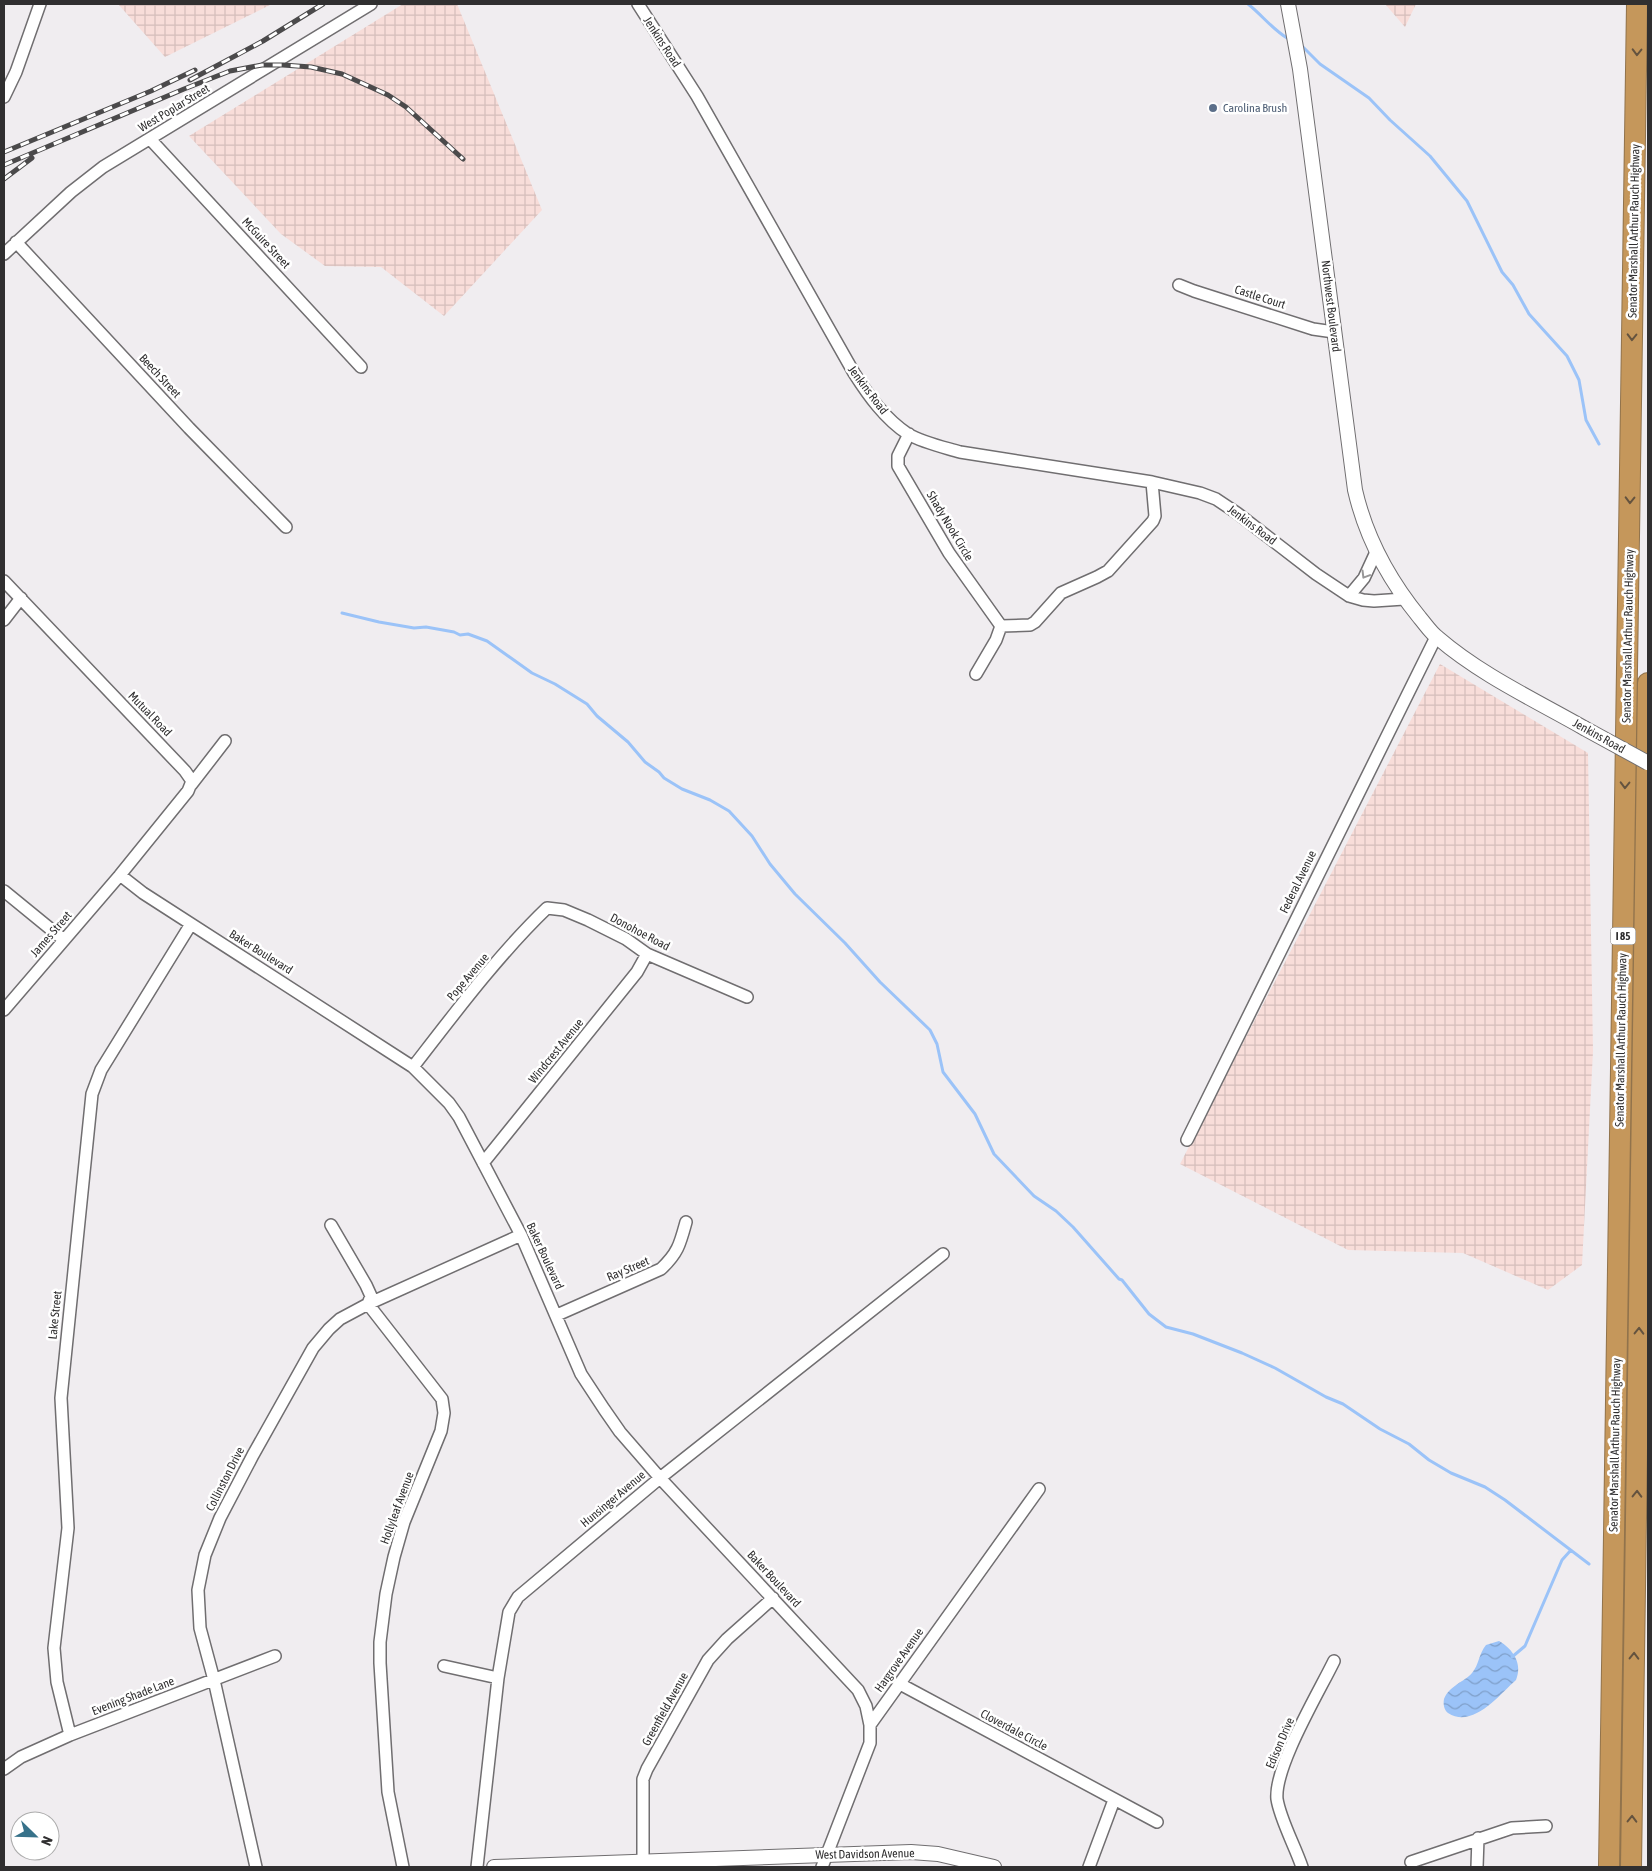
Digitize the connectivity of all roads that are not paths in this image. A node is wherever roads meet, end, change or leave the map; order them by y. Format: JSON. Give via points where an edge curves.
{"nodes":[{"id":1,"x":40,"y":4,"type":"edge"},
{"id":2,"x":371,"y":4,"type":"edge"},
{"id":3,"x":638,"y":4,"type":"edge"},
{"id":4,"x":1288,"y":4,"type":"edge"},
{"id":5,"x":1638,"y":4,"type":"edge"},
{"id":6,"x":4,"y":97,"type":"edge"},
{"id":7,"x":150,"y":139,"type":"junction"},
{"id":8,"x":16,"y":242,"type":"junction"},
{"id":9,"x":4,"y":254,"type":"edge"},
{"id":10,"x":1179,"y":285,"type":"dead end"},
{"id":11,"x":1334,"y":332,"type":"junction"},
{"id":12,"x":361,"y":367,"type":"dead end"},
{"id":13,"x":909,"y":434,"type":"junction"},
{"id":14,"x":1152,"y":482,"type":"junction"},
{"id":15,"x":286,"y":527,"type":"dead end"},
{"id":16,"x":1376,"y":552,"type":"junction"},
{"id":17,"x":4,"y":580,"type":"edge"},
{"id":18,"x":1349,"y":596,"type":"junction"},
{"id":19,"x":20,"y":598,"type":"junction"},
{"id":20,"x":1404,"y":598,"type":"junction"},
{"id":21,"x":4,"y":620,"type":"edge"},
{"id":22,"x":1001,"y":626,"type":"junction"},
{"id":23,"x":1436,"y":637,"type":"junction"},
{"id":24,"x":976,"y":674,"type":"dead end"},
{"id":25,"x":1648,"y":683,"type":"edge"},
{"id":26,"x":224,"y":741,"type":"dead end"},
{"id":27,"x":1648,"y":763,"type":"edge"},
{"id":28,"x":191,"y":785,"type":"junction"},
{"id":29,"x":120,"y":875,"type":"junction"},
{"id":30,"x":4,"y":891,"type":"edge"},
{"id":31,"x":547,"y":908,"type":"joint"},
{"id":32,"x":191,"y":924,"type":"junction"},
{"id":33,"x":64,"y":940,"type":"junction"},
{"id":34,"x":647,"y":954,"type":"junction"},
{"id":35,"x":747,"y":997,"type":"dead end"},
{"id":36,"x":4,"y":1010,"type":"edge"},
{"id":37,"x":413,"y":1067,"type":"junction"},
{"id":38,"x":1186,"y":1140,"type":"dead end"},
{"id":39,"x":483,"y":1163,"type":"junction"},
{"id":40,"x":686,"y":1222,"type":"dead end"},
{"id":41,"x":331,"y":1225,"type":"dead end"},
{"id":42,"x":521,"y":1235,"type":"junction"},
{"id":43,"x":943,"y":1254,"type":"dead end"},
{"id":44,"x":368,"y":1304,"type":"junction"},
{"id":45,"x":556,"y":1315,"type":"junction"},
{"id":46,"x":660,"y":1478,"type":"junction"},
{"id":47,"x":1039,"y":1489,"type":"dead end"},
{"id":48,"x":773,"y":1598,"type":"junction"},
{"id":49,"x":275,"y":1656,"type":"dead end"},
{"id":50,"x":1334,"y":1661,"type":"dead end"},
{"id":51,"x":444,"y":1666,"type":"dead end"},
{"id":52,"x":498,"y":1678,"type":"junction"},
{"id":53,"x":214,"y":1680,"type":"junction"},
{"id":54,"x":900,"y":1684,"type":"junction"},
{"id":55,"x":870,"y":1725,"type":"junction"},
{"id":56,"x":70,"y":1735,"type":"junction"},
{"id":57,"x":4,"y":1769,"type":"edge"},
{"id":58,"x":1114,"y":1800,"type":"junction"},
{"id":59,"x":1157,"y":1822,"type":"dead end"},
{"id":60,"x":1546,"y":1826,"type":"dead end"},
{"id":61,"x":1478,"y":1838,"type":"junction"},
{"id":62,"x":825,"y":1861,"type":"edge"},
{"id":63,"x":643,"y":1862,"type":"junction"},
{"id":64,"x":1411,"y":1862,"type":"dead end"},
{"id":65,"x":256,"y":1867,"type":"edge"},
{"id":66,"x":403,"y":1867,"type":"edge"},
{"id":67,"x":477,"y":1867,"type":"edge"},
{"id":68,"x":494,"y":1867,"type":"edge"},
{"id":69,"x":994,"y":1867,"type":"edge"},
{"id":70,"x":1089,"y":1867,"type":"edge"},
{"id":71,"x":1302,"y":1867,"type":"edge"},
{"id":72,"x":1477,"y":1867,"type":"edge"},
{"id":73,"x":1609,"y":1867,"type":"edge"},
{"id":74,"x":1631,"y":1867,"type":"edge"}],
"edges":[{"from":1,"to":6,"type":"street"},
{"from":2,"to":7,"type":"street","name":"West Poplar Street"},
{"from":3,"to":13,"type":"street","name":"Jenkins Road","via":[[698,96],[854,373],[878,406]]},
{"from":4,"to":11,"type":"street","name":"Northwest Boulevard","via":[[1300,69]]},
{"from":5,"to":73,"type":"highway","name":"Senator Marshall Arthur Rauch Highway","number":"I 85","one_way":true},
{"from":7,"to":8,"type":"street","name":"West Poplar Street","via":[[102,167]]},
{"from":7,"to":12,"type":"street","name":"McGuire Street"},
{"from":8,"to":9,"type":"street","name":"West Poplar Street"},
{"from":8,"to":15,"type":"street","name":"Beech Street"},
{"from":10,"to":11,"type":"street","name":"Castle Court","via":[[1313,329]]},
{"from":11,"to":16,"type":"street","name":"Northwest Boulevard","via":[[1355,490]]},
{"from":13,"to":14,"type":"street","name":"Jenkins Road","via":[[960,452]]},
{"from":13,"to":22,"type":"street","name":"Shady Nook Circle","via":[[898,456],[898,466],[949,553]]},
{"from":14,"to":18,"type":"street","name":"Jenkins Road","via":[[1216,499]]},
{"from":14,"to":22,"type":"street","via":[[1154,521],[1108,571],[1061,593],[1030,625]]},
{"from":16,"to":18,"type":"street","one_way":true,"via":[[1364,578]]},
{"from":16,"to":20,"type":"street","name":"Northwest Boulevard"},
{"from":17,"to":19,"type":"street","name":"Mutual Road"},
{"from":18,"to":20,"type":"street","name":"Jenkins Road","via":[[1374,601]]},
{"from":19,"to":21,"type":"street"},
{"from":19,"to":28,"type":"street","name":"Mutual Road","via":[[185,771]]},
{"from":20,"to":23,"type":"street","name":"Jenkins Road"},
{"from":22,"to":24,"type":"street"},
{"from":23,"to":27,"type":"street","name":"Jenkins Road","bridge":true,"via":[[1466,660]]},
{"from":23,"to":38,"type":"street","name":"Federal Avenue"},
{"from":74,"to":25,"type":"highway","name":"Senator Marshall Arthur Rauch Highway","number":"I 85","one_way":true},
{"from":26,"to":28,"type":"street"},
{"from":28,"to":29,"type":"street"},
{"from":29,"to":32,"type":"street","name":"Baker Boulevard"},
{"from":29,"to":33,"type":"street","name":"James Street"},
{"from":30,"to":33,"type":"street"},
{"from":31,"to":34,"type":"street","name":"Donohoe Road","via":[[564,910],[588,920],[626,939]]},
{"from":31,"to":37,"type":"street","name":"Pope Avenue","via":[[527,927]]},
{"from":32,"to":37,"type":"street","name":"Baker Boulevard"},
{"from":32,"to":56,"type":"street","name":"Lake Street","via":[[101,1070],[92,1094],[61,1398],[68,1528],[54,1648],[57,1682]]},
{"from":33,"to":36,"type":"street","name":"James Street"},
{"from":34,"to":35,"type":"street","name":"Donohoe Road"},
{"from":34,"to":39,"type":"street","name":"Windcrest Avenue","via":[[637,972]]},
{"from":37,"to":39,"type":"street","name":"Baker Boulevard","via":[[449,1102]]},
{"from":39,"to":42,"type":"street","name":"Baker Boulevard"},
{"from":40,"to":45,"type":"street","name":"Ray Street","via":[[674,1257],[662,1270]]},
{"from":41,"to":44,"type":"street","name":"Hollyleaf Avenue","via":[[366,1285],[370,1296]]},
{"from":42,"to":44,"type":"street","name":"Collinston Drive"},
{"from":42,"to":45,"type":"street","name":"Baker Boulevard"},
{"from":43,"to":46,"type":"street","name":"Hunsinger Avenue"},
{"from":44,"to":53,"type":"street","name":"Collinston Drive","via":[[340,1319],[313,1348],[253,1455],[204,1555],[198,1612]]},
{"from":44,"to":66,"type":"street","name":"Hollyleaf Avenue","via":[[442,1399],[444,1413],[441,1431],[404,1522],[394,1557],[380,1642],[388,1792]]},
{"from":45,"to":46,"type":"street","name":"Baker Boulevard","via":[[581,1374],[620,1432]]},
{"from":46,"to":48,"type":"street","name":"Baker Boulevard"},
{"from":46,"to":52,"type":"street","name":"Hunsinger Avenue","via":[[518,1598],[509,1612]]},
{"from":47,"to":54,"type":"street","name":"Hargrove Avenue"},
{"from":48,"to":55,"type":"street","name":"Baker Boulevard","via":[[858,1690],[869,1714]]},
{"from":48,"to":63,"type":"street","name":"Greenfield Avenue","via":[[708,1660],[647,1769],[643,1779]]},
{"from":49,"to":53,"type":"street","name":"Evening Shade Lane"},
{"from":50,"to":71,"type":"street","name":"Edison Drive","via":[[1293,1744],[1278,1783],[1280,1809]]},
{"from":51,"to":52,"type":"street"},
{"from":52,"to":67,"type":"street","name":"Hunsinger Avenue"},
{"from":53,"to":56,"type":"street","name":"Evening Shade Lane"},
{"from":53,"to":65,"type":"street","name":"Collinston Drive"},
{"from":54,"to":55,"type":"street","name":"Hargrove Avenue"},
{"from":54,"to":58,"type":"street","name":"Cloverdale Circle"},
{"from":55,"to":62,"type":"street","via":[[870,1743]]},
{"from":56,"to":57,"type":"street","name":"Evening Shade Lane","via":[[21,1757]]},
{"from":58,"to":59,"type":"street","name":"Cloverdale Circle"},
{"from":58,"to":70,"type":"street"},
{"from":60,"to":61,"type":"street","via":[[1512,1828]]},
{"from":61,"to":64,"type":"street"},
{"from":61,"to":72,"type":"street"},
{"from":62,"to":63,"type":"street","name":"West Davidson Avenue"},
{"from":62,"to":69,"type":"street","name":"West Davidson Avenue","via":[[911,1852],[938,1854]]},
{"from":63,"to":68,"type":"street","name":"West Davidson Avenue"}]}
